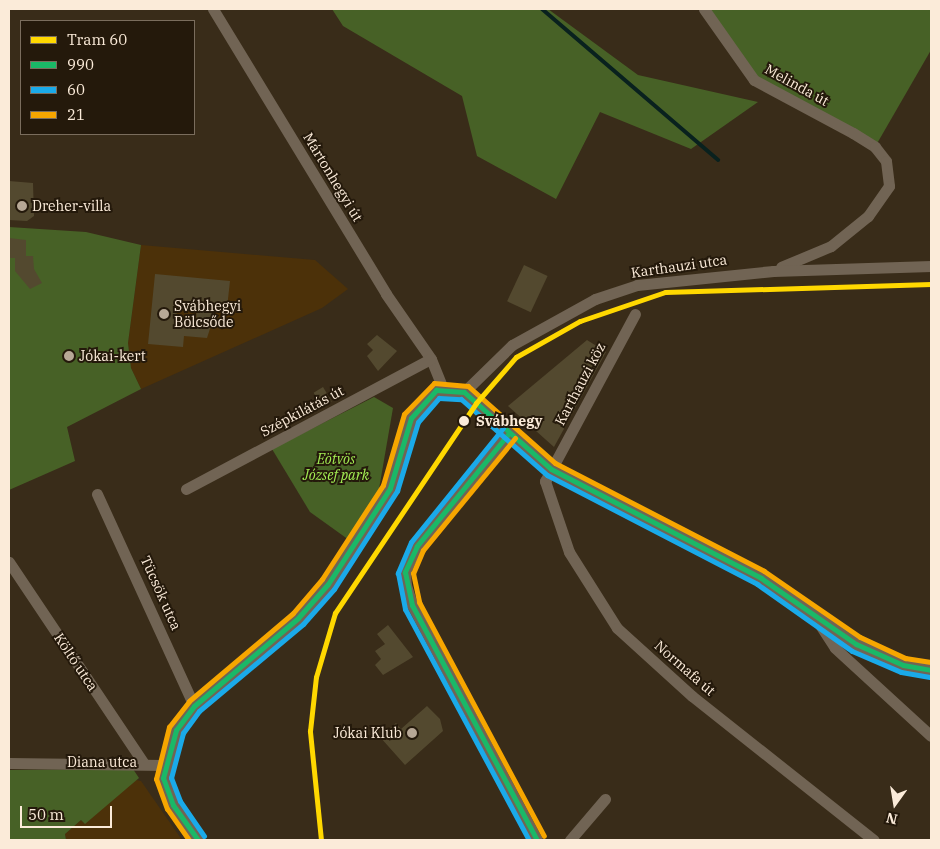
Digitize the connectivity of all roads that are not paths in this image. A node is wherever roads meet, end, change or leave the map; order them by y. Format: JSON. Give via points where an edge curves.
{"nodes":[{"id":1,"x":213,"y":9,"type":"edge"},
{"id":2,"x":704,"y":9,"type":"edge"},
{"id":3,"x":931,"y":266,"type":"edge"},
{"id":4,"x":773,"y":271,"type":"junction"},
{"id":5,"x":635,"y":314,"type":"dead end"},
{"id":6,"x":431,"y":359,"type":"junction"},
{"id":7,"x":443,"y":388,"type":"junction"},
{"id":8,"x":464,"y":392,"type":"junction"},
{"id":9,"x":509,"y":433,"type":"junction"},
{"id":10,"x":552,"y":469,"type":"junction"},
{"id":11,"x":186,"y":489,"type":"dead end"},
{"id":12,"x":97,"y":494,"type":"dead end"},
{"id":13,"x":9,"y":562,"type":"edge"},
{"id":14,"x":813,"y":614,"type":"junction"},
{"id":15,"x":931,"y":670,"type":"edge"},
{"id":16,"x":194,"y":706,"type":"junction"},
{"id":17,"x":931,"y":736,"type":"edge"},
{"id":18,"x":143,"y":762,"type":"junction"},
{"id":19,"x":9,"y":763,"type":"edge"},
{"id":20,"x":163,"y":765,"type":"junction"},
{"id":21,"x":604,"y":799,"type":"dead end"},
{"id":22,"x":198,"y":840,"type":"edge"},
{"id":23,"x":537,"y":840,"type":"edge"},
{"id":24,"x":570,"y":840,"type":"edge"},
{"id":25,"x":874,"y":840,"type":"edge"}],
"edges":[{"from":1,"to":6,"type":"street","name":"Mártonhegyi út","via":[[386,294]]},
{"from":2,"to":4,"type":"street","name":"Melinda út","via":[[754,80],[875,147],[890,174],[889,186],[878,206],[831,246]]},
{"from":3,"to":4,"type":"street","name":"Karthauzi utca"},
{"from":4,"to":8,"type":"street","name":"Karthauzi utca","via":[[637,285],[595,299],[512,345]]},
{"from":5,"to":10,"type":"street","name":"Karthauzi köz"},
{"from":6,"to":7,"type":"street","name":"Mártonhegyi út"},
{"from":6,"to":11,"type":"street","name":"Szépkilátás út"},
{"from":7,"to":8,"type":"street"},
{"from":7,"to":16,"type":"street","via":[[418,406],[390,488],[318,597]]},
{"from":8,"to":9,"type":"street"},
{"from":9,"to":10,"type":"street"},
{"from":9,"to":23,"type":"street","via":[[417,546],[406,572],[406,584],[412,605]]},
{"from":10,"to":14,"type":"street","via":[[725,558]]},
{"from":10,"to":25,"type":"street","name":"Normafa út","via":[[545,484],[559,528],[617,628],[692,696]]},
{"from":12,"to":16,"type":"street","name":"Tücsök utca"},
{"from":13,"to":18,"type":"street","name":"Költő utca"},
{"from":14,"to":15,"type":"street","via":[[882,657]]},
{"from":14,"to":17,"type":"street","via":[[835,648]]},
{"from":16,"to":20,"type":"street","via":[[176,730]]},
{"from":18,"to":19,"type":"street","name":"Diana utca"},
{"from":18,"to":20,"type":"street","name":"Diana utca"},
{"from":20,"to":22,"type":"street","via":[[167,792]]},
{"from":21,"to":24,"type":"street"}]}
